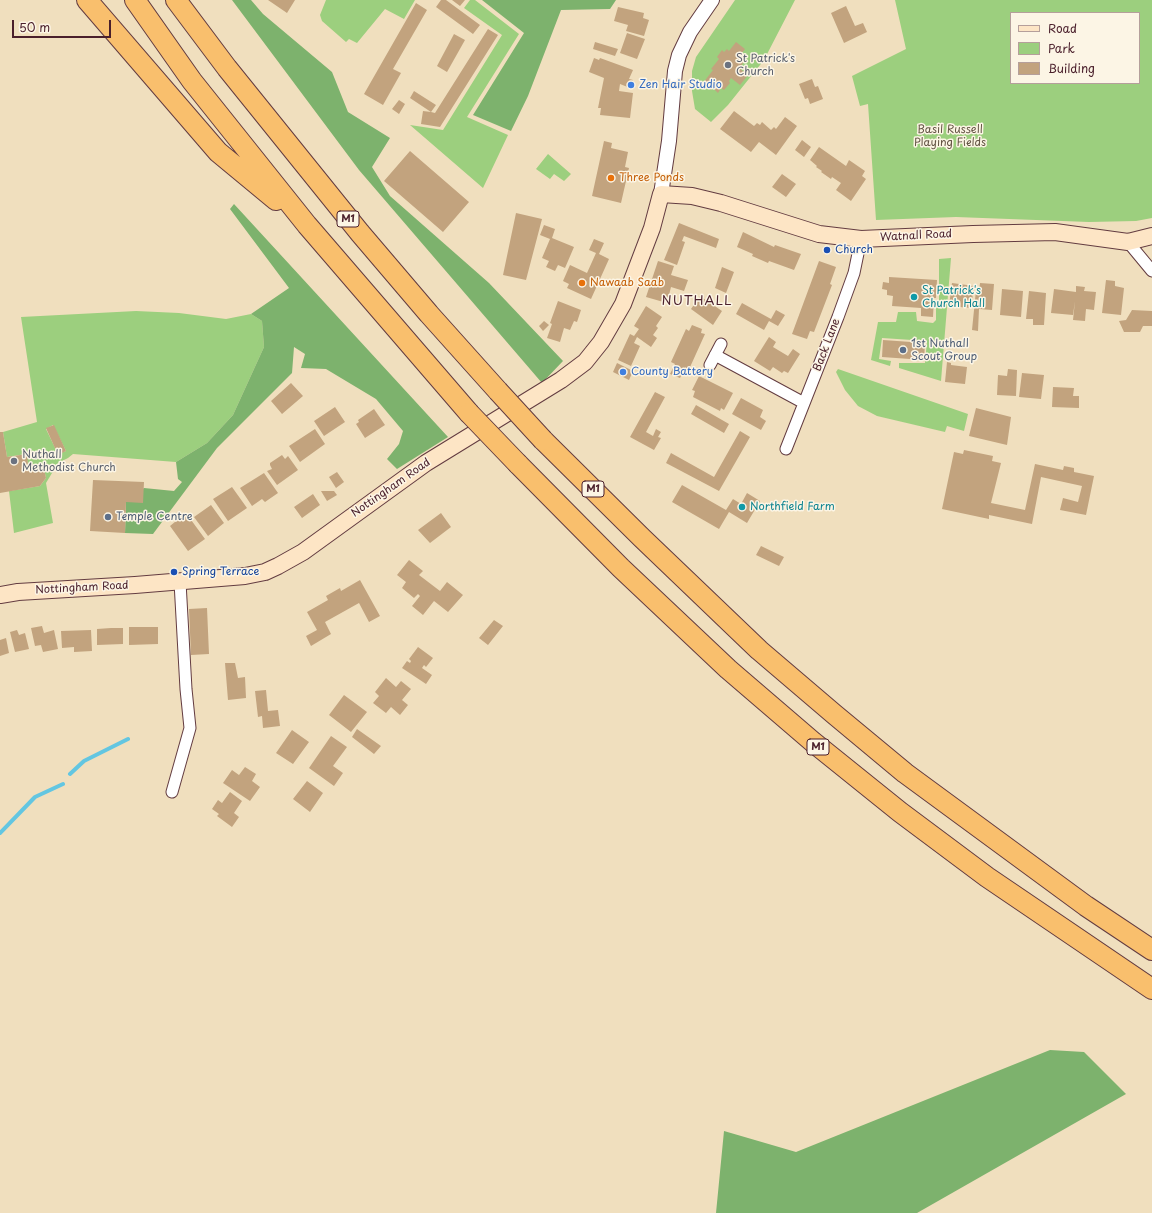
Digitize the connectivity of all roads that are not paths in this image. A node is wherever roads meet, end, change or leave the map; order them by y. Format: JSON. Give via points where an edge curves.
{"nodes":[{"id":1,"x":87,"y":0,"type":"edge"},
{"id":2,"x":135,"y":0,"type":"edge"},
{"id":3,"x":176,"y":0,"type":"edge"},
{"id":4,"x":186,"y":0,"type":"edge"},
{"id":5,"x":712,"y":0,"type":"edge"},
{"id":6,"x":206,"y":41,"type":"junction"},
{"id":7,"x":661,"y":194,"type":"junction"},
{"id":8,"x":307,"y":225,"type":"junction"},
{"id":9,"x":1152,"y":236,"type":"edge"},
{"id":10,"x":861,"y":239,"type":"junction"},
{"id":11,"x":1128,"y":242,"type":"junction"},
{"id":12,"x":1152,"y":271,"type":"edge"},
{"id":13,"x":720,"y":344,"type":"dead end"},
{"id":14,"x":804,"y":404,"type":"junction"},
{"id":15,"x":786,"y":449,"type":"dead end"},
{"id":16,"x":180,"y":582,"type":"junction"},
{"id":17,"x":0,"y":595,"type":"edge"},
{"id":18,"x":172,"y":792,"type":"dead end"},
{"id":19,"x":1152,"y":950,"type":"edge"},
{"id":20,"x":1152,"y":989,"type":"edge"}],
"edges":[{"from":1,"to":8,"type":"highway","via":[[218,152]]},
{"from":2,"to":8,"type":"highway","number":"M1","via":[[192,81]]},
{"from":3,"to":6,"type":"highway","number":"M1"},
{"from":4,"to":6,"type":"highway","number":"M1"},
{"from":5,"to":7,"type":"street","via":[[690,32],[679,54]]},
{"from":6,"to":19,"type":"highway","number":"M1","bridge":true,"via":[[360,233],[429,314],[543,440],[642,538],[759,650],[905,773],[1086,906]]},
{"from":7,"to":10,"type":"main road","name":"Watnall Road","via":[[692,196],[819,234]]},
{"from":7,"to":16,"type":"main road","name":"Nottingham Road","via":[[652,228],[623,304],[586,362],[426,463],[303,552],[278,566],[245,576]]},
{"from":8,"to":20,"type":"highway","number":"M1","bridge":true,"via":[[469,413],[621,568],[728,669],[900,812],[987,877]]},
{"from":9,"to":11,"type":"main road","name":"Watnall Road"},
{"from":10,"to":11,"type":"main road","name":"Watnall Road","via":[[1055,232]]},
{"from":10,"to":14,"type":"street","name":"Back Lane","via":[[854,273]]},
{"from":11,"to":12,"type":"street"},
{"from":13,"to":14,"type":"street","via":[[713,360]]},
{"from":14,"to":15,"type":"street","name":"Back Lane"},
{"from":16,"to":17,"type":"main road","name":"Nottingham Road"},
{"from":16,"to":18,"type":"street","via":[[190,728]]}]}
